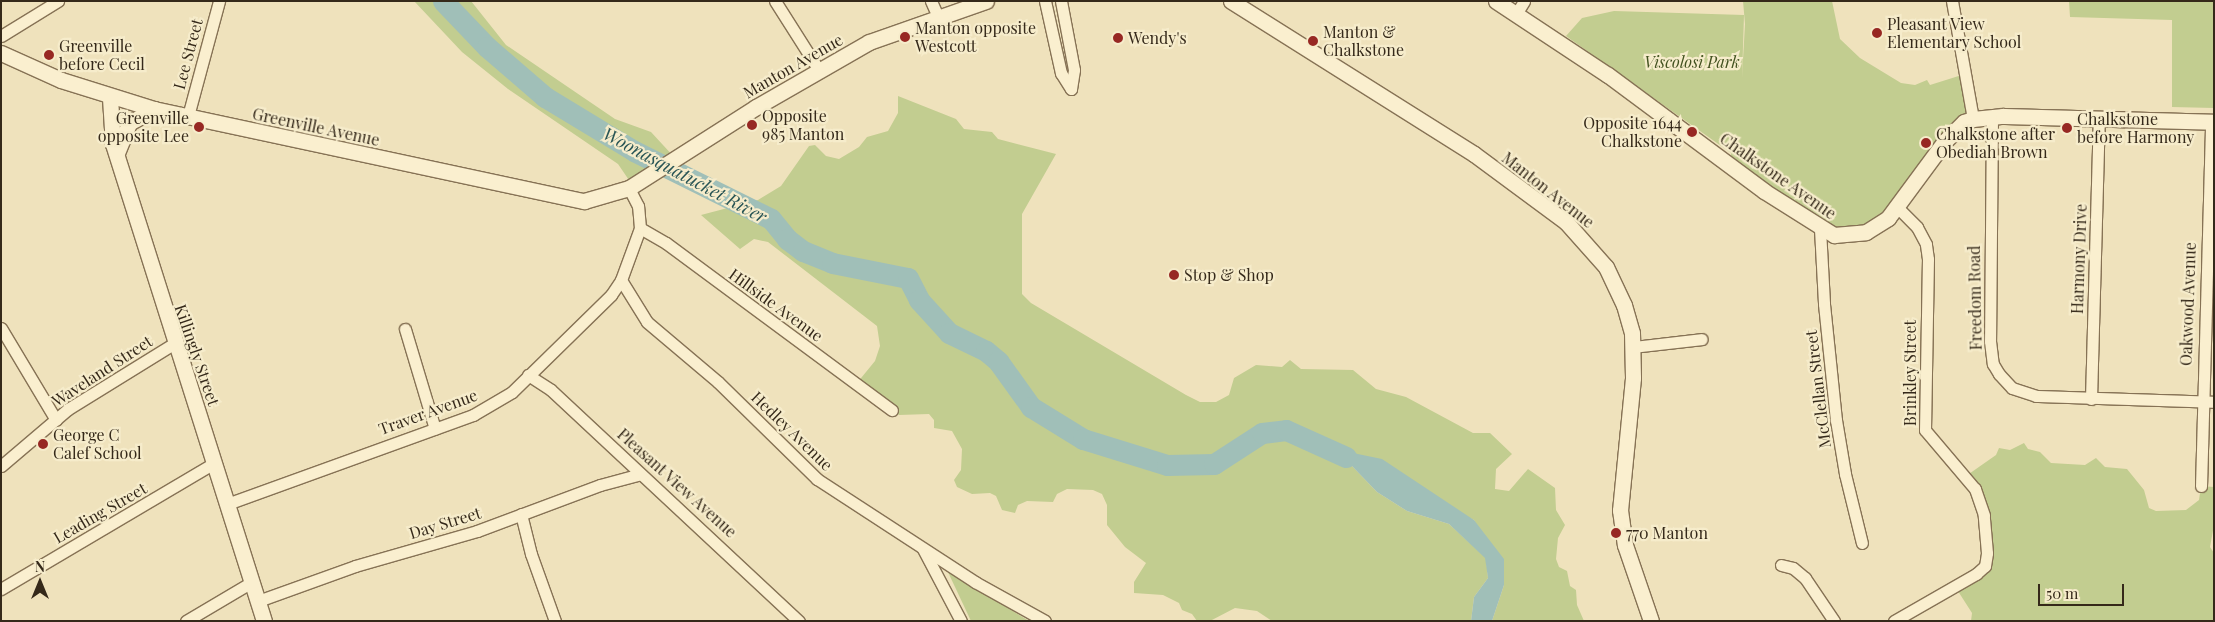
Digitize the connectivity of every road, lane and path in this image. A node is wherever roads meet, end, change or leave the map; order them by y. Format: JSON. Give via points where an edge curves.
{"nodes":[{"id":1,"x":58,"y":1,"type":"edge"},
{"id":2,"x":219,"y":1,"type":"edge"},
{"id":3,"x":774,"y":1,"type":"edge"},
{"id":4,"x":931,"y":1,"type":"edge"},
{"id":5,"x":986,"y":1,"type":"edge"},
{"id":6,"x":1045,"y":1,"type":"edge"},
{"id":7,"x":1061,"y":1,"type":"edge"},
{"id":8,"x":1231,"y":1,"type":"edge"},
{"id":9,"x":1496,"y":1,"type":"edge"},
{"id":10,"x":1952,"y":1,"type":"edge"},
{"id":11,"x":1250,"y":6,"type":"edge"},
{"id":12,"x":1520,"y":8,"type":"edge"},
{"id":13,"x":938,"y":16,"type":"junction"},
{"id":14,"x":1,"y":36,"type":"edge"},
{"id":15,"x":1,"y":53,"type":"edge"},
{"id":16,"x":820,"y":72,"type":"junction"},
{"id":17,"x":110,"y":98,"type":"junction"},
{"id":18,"x":154,"y":109,"type":"junction"},
{"id":19,"x":188,"y":116,"type":"junction"},
{"id":20,"x":1992,"y":117,"type":"junction"},
{"id":21,"x":1973,"y":119,"type":"junction"},
{"id":22,"x":2099,"y":120,"type":"junction"},
{"id":23,"x":2212,"y":122,"type":"edge"},
{"id":24,"x":116,"y":157,"type":"junction"},
{"id":25,"x":635,"y":185,"type":"junction"},
{"id":26,"x":1897,"y":207,"type":"junction"},
{"id":27,"x":640,"y":228,"type":"junction"},
{"id":28,"x":1820,"y":229,"type":"junction"},
{"id":29,"x":621,"y":280,"type":"junction"},
{"id":30,"x":1,"y":328,"type":"edge"},
{"id":31,"x":405,"y":329,"type":"dead end"},
{"id":32,"x":1702,"y":339,"type":"dead end"},
{"id":33,"x":175,"y":343,"type":"junction"},
{"id":34,"x":6,"y":344,"type":"edge"},
{"id":35,"x":1633,"y":347,"type":"junction"},
{"id":36,"x":528,"y":375,"type":"junction"},
{"id":37,"x":2091,"y":399,"type":"junction"},
{"id":38,"x":2201,"y":402,"type":"junction"},
{"id":39,"x":2214,"y":402,"type":"edge"},
{"id":40,"x":892,"y":410,"type":"dead end"},
{"id":41,"x":56,"y":420,"type":"junction"},
{"id":42,"x":435,"y":429,"type":"junction"},
{"id":43,"x":214,"y":463,"type":"junction"},
{"id":44,"x":1,"y":466,"type":"edge"},
{"id":45,"x":641,"y":474,"type":"junction"},
{"id":46,"x":2201,"y":486,"type":"dead end"},
{"id":47,"x":227,"y":504,"type":"junction"},
{"id":48,"x":521,"y":514,"type":"junction"},
{"id":49,"x":1862,"y":543,"type":"dead end"},
{"id":50,"x":922,"y":547,"type":"junction"},
{"id":51,"x":1781,"y":565,"type":"dead end"},
{"id":52,"x":252,"y":582,"type":"junction"},
{"id":53,"x":1,"y":589,"type":"edge"},
{"id":54,"x":258,"y":601,"type":"junction"},
{"id":55,"x":186,"y":621,"type":"edge"},
{"id":56,"x":264,"y":621,"type":"edge"},
{"id":57,"x":555,"y":621,"type":"edge"},
{"id":58,"x":800,"y":621,"type":"edge"},
{"id":59,"x":961,"y":621,"type":"edge"},
{"id":60,"x":1045,"y":621,"type":"edge"},
{"id":61,"x":1651,"y":621,"type":"edge"},
{"id":62,"x":1834,"y":621,"type":"edge"},
{"id":63,"x":1894,"y":621,"type":"edge"}],
"edges":[{"from":1,"to":14,"type":"street"},
{"from":2,"to":19,"type":"street","name":"Lee Street"},
{"from":3,"to":16,"type":"street"},
{"from":4,"to":13,"type":"street"},
{"from":5,"to":13,"type":"main road","name":"Manton Avenue"},
{"from":6,"to":7,"type":"street","via":[[1061,73],[1071,89],[1074,70]]},
{"from":8,"to":11,"type":"main road","name":"Manton Avenue"},
{"from":9,"to":12,"type":"main road","name":"Chalkstone Avenue"},
{"from":10,"to":21,"type":"street"},
{"from":11,"to":35,"type":"main road","name":"Manton Avenue","via":[[1436,129],[1566,222],[1595,252],[1616,285],[1629,317]]},
{"from":12,"to":28,"type":"main road","name":"Chalkstone Avenue"},
{"from":13,"to":16,"type":"main road","name":"Manton Avenue","via":[[870,42]]},
{"from":15,"to":17,"type":"main road","name":"Greenville Avenue"},
{"from":16,"to":25,"type":"main road","name":"Manton Avenue","via":[[756,107]]},
{"from":17,"to":18,"type":"main road","name":"Greenville Avenue"},
{"from":17,"to":24,"type":"main road","name":"Killingly Street"},
{"from":18,"to":19,"type":"main road","name":"Greenville Avenue"},
{"from":18,"to":24,"type":"main road","via":[[129,123]]},
{"from":19,"to":25,"type":"main road","name":"Greenville Avenue","via":[[565,199],[597,200]]},
{"from":20,"to":21,"type":"main road","name":"Chalkstone Avenue"},
{"from":20,"to":22,"type":"main road","name":"Chalkstone Avenue"},
{"from":20,"to":37,"type":"street","name":"Freedom Road","via":[[1989,296],[1993,364],[2006,382],[2021,393]]},
{"from":21,"to":26,"type":"main road","name":"Chalkstone Avenue","via":[[1964,122],[1945,141]]},
{"from":22,"to":23,"type":"main road","name":"Chalkstone Avenue"},
{"from":22,"to":37,"type":"street","name":"Harmony Drive"},
{"from":23,"to":38,"type":"street","name":"Oakwood Avenue"},
{"from":24,"to":33,"type":"main road","name":"Killingly Street"},
{"from":25,"to":27,"type":"street","name":"Traver Avenue"},
{"from":26,"to":28,"type":"main road","name":"Chalkstone Avenue","via":[[1878,226],[1866,232],[1843,236]]},
{"from":26,"to":63,"type":"street","name":"Brinkley Street","via":[[1917,227],[1926,244],[1928,259],[1925,430],[1975,489],[1984,515],[1986,559],[1985,566],[1976,574]]},
{"from":27,"to":29,"type":"street","name":"Traver Avenue"},
{"from":27,"to":40,"type":"street","name":"Hillside Avenue","via":[[666,243]]},
{"from":28,"to":49,"type":"street","name":"McClellan Street","via":[[1836,420]]},
{"from":29,"to":36,"type":"street","name":"Traver Avenue","via":[[611,295]]},
{"from":29,"to":50,"type":"street","name":"Hedley Avenue","via":[[646,322],[718,382],[817,479]]},
{"from":30,"to":34,"type":"street"},
{"from":31,"to":42,"type":"street"},
{"from":32,"to":35,"type":"street"},
{"from":33,"to":41,"type":"street","name":"Waveland Street","via":[[68,409]]},
{"from":33,"to":43,"type":"main road","name":"Killingly Street"},
{"from":34,"to":41,"type":"street"},
{"from":35,"to":61,"type":"main road","name":"Manton Avenue","via":[[1620,510],[1625,544]]},
{"from":36,"to":42,"type":"street","name":"Traver Avenue","via":[[495,404]]},
{"from":36,"to":45,"type":"street","name":"Pleasant View Avenue","via":[[552,390]]},
{"from":37,"to":38,"type":"street","name":"Freedom Road"},
{"from":38,"to":39,"type":"street","name":"Freedom Road"},
{"from":38,"to":46,"type":"street","name":"Oakwood Avenue"},
{"from":41,"to":44,"type":"street","name":"Waveland Street"},
{"from":42,"to":47,"type":"street","name":"Traver Avenue"},
{"from":43,"to":47,"type":"main road","name":"Killingly Street"},
{"from":43,"to":53,"type":"street","name":"Leading Street"},
{"from":45,"to":48,"type":"street","name":"Day Street","via":[[600,485]]},
{"from":45,"to":58,"type":"street","name":"Pleasant View Avenue"},
{"from":47,"to":52,"type":"main road","name":"Killingly Street"},
{"from":48,"to":54,"type":"street","name":"Day Street","via":[[477,531],[355,566]]},
{"from":48,"to":57,"type":"street","via":[[531,554]]},
{"from":50,"to":59,"type":"street"},
{"from":50,"to":60,"type":"street","name":"Hedley Avenue"},
{"from":51,"to":62,"type":"street","via":[[1792,568],[1804,578]]},
{"from":52,"to":54,"type":"main road","name":"Killingly Street"},
{"from":52,"to":55,"type":"street"},
{"from":54,"to":56,"type":"main road","name":"Killingly Street"}]}
